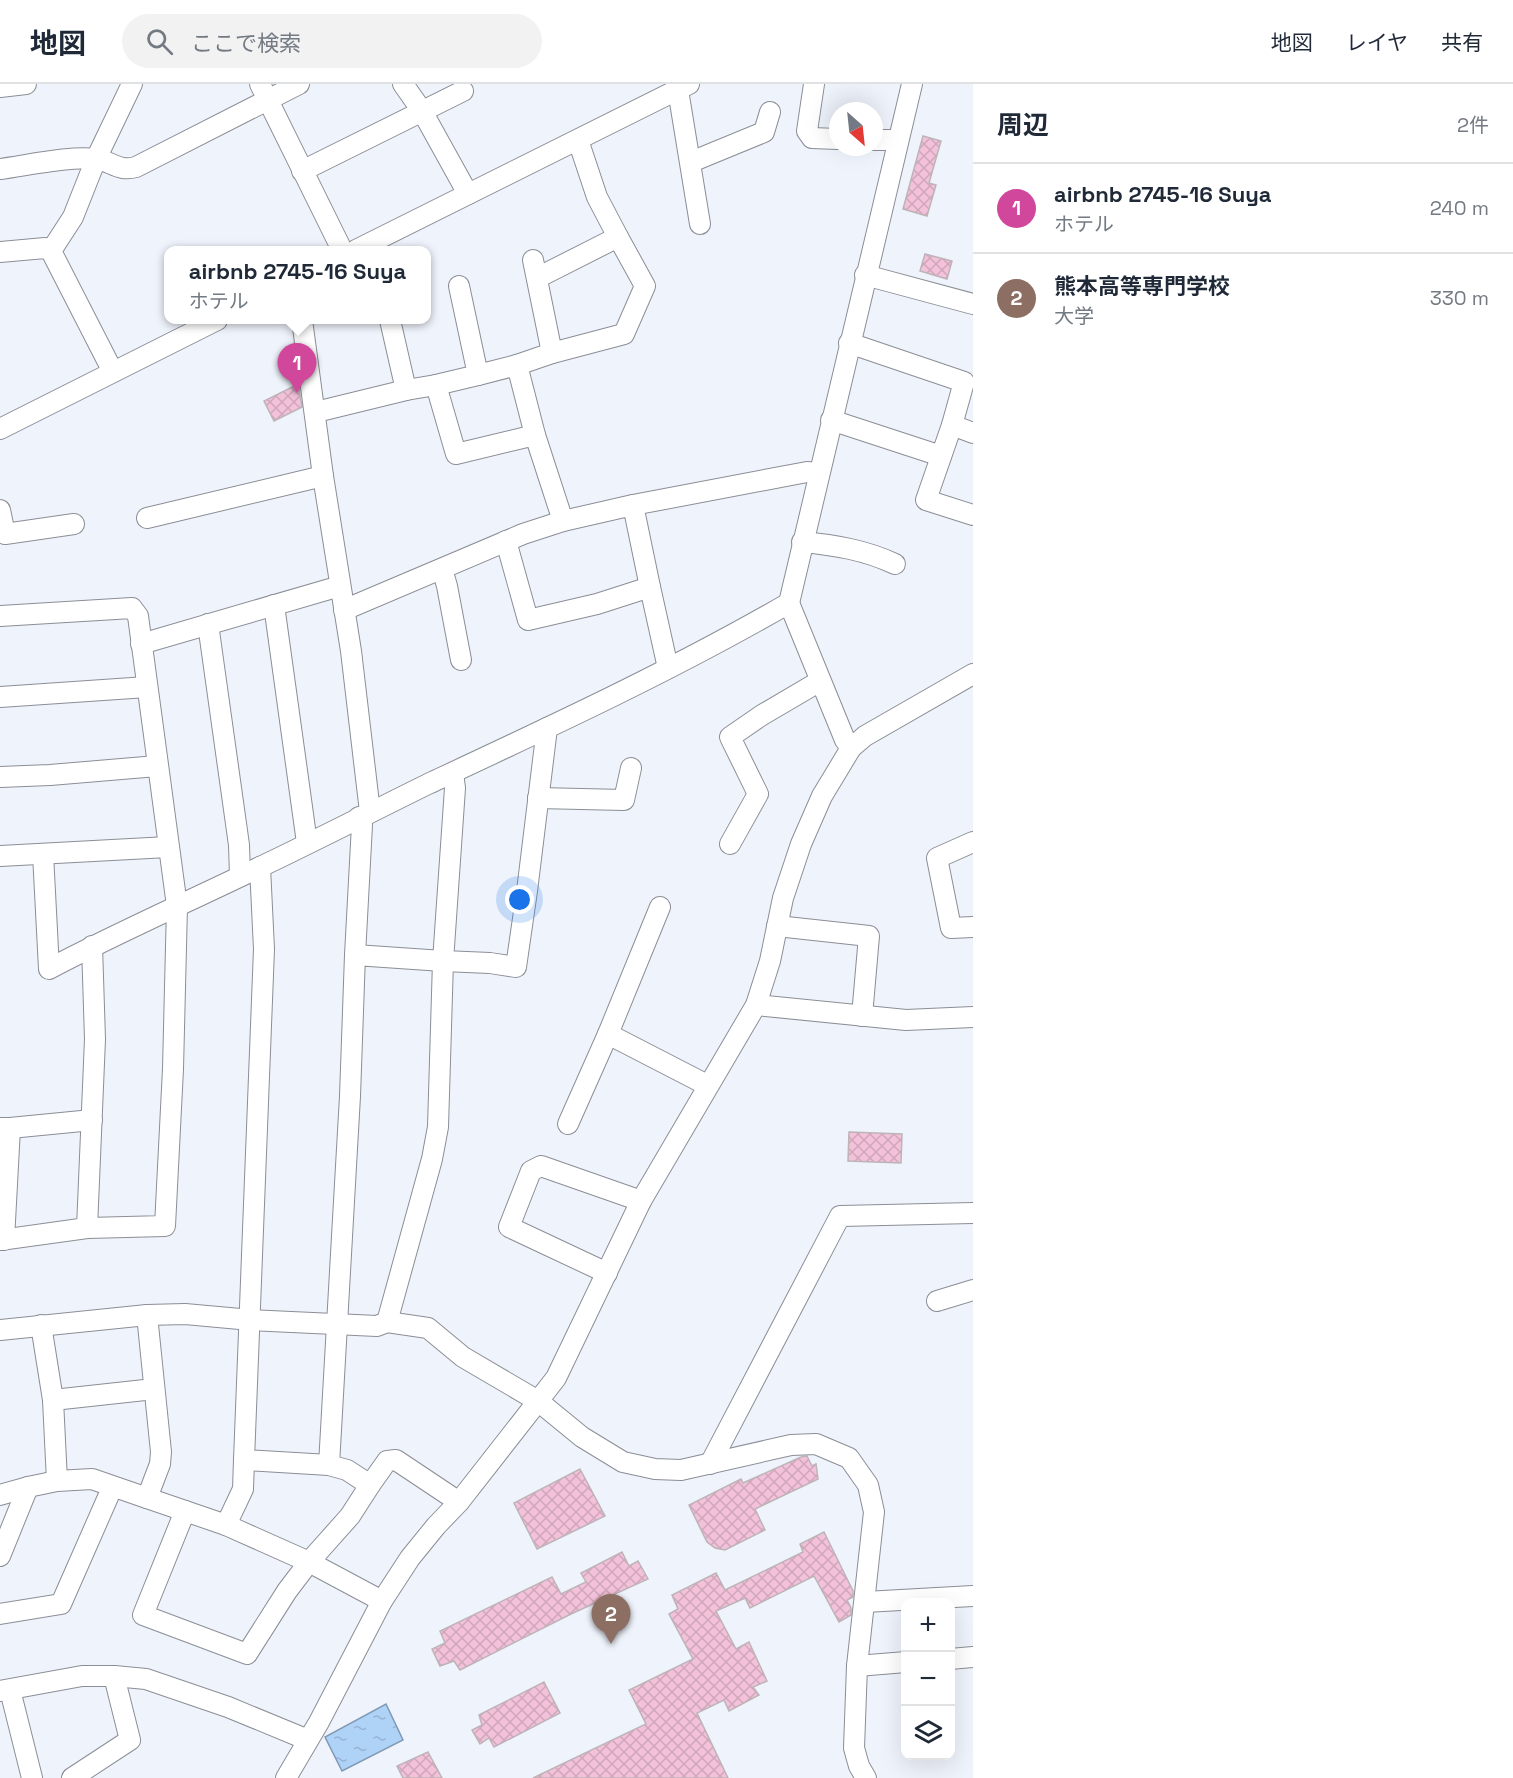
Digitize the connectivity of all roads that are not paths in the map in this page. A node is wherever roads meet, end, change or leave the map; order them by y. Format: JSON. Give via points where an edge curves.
{"nodes":[{"id":1,"x":26,"y":84,"type":"edge"},
{"id":2,"x":299,"y":84,"type":"edge"},
{"id":3,"x":403,"y":84,"type":"edge"},
{"id":4,"x":814,"y":84,"type":"edge"},
{"id":5,"x":912,"y":84,"type":"edge"},
{"id":6,"x":125,"y":86,"type":"edge"},
{"id":7,"x":0,"y":87,"type":"edge"},
{"id":8,"x":683,"y":87,"type":"edge"},
{"id":9,"x":464,"y":91,"type":"dead end"},
{"id":10,"x":263,"y":92,"type":"edge"},
{"id":11,"x":422,"y":111,"type":"junction"},
{"id":12,"x":770,"y":112,"type":"dead end"},
{"id":13,"x":829,"y":139,"type":"edge"},
{"id":14,"x":578,"y":140,"type":"junction"},
{"id":15,"x":883,"y":140,"type":"edge"},
{"id":16,"x":898,"y":140,"type":"junction"},
{"id":17,"x":96,"y":159,"type":"junction"},
{"id":18,"x":691,"y":162,"type":"junction"},
{"id":19,"x":0,"y":169,"type":"edge"},
{"id":20,"x":302,"y":171,"type":"junction"},
{"id":21,"x":468,"y":194,"type":"junction"},
{"id":22,"x":700,"y":224,"type":"dead end"},
{"id":23,"x":618,"y":237,"type":"junction"},
{"id":24,"x":340,"y":246,"type":"edge"},
{"id":25,"x":370,"y":246,"type":"edge"},
{"id":26,"x":51,"y":251,"type":"junction"},
{"id":27,"x":0,"y":252,"type":"edge"},
{"id":28,"x":866,"y":275,"type":"junction"},
{"id":29,"x":459,"y":286,"type":"dead end"},
{"id":30,"x":973,"y":304,"type":"edge"},
{"id":31,"x":209,"y":324,"type":"edge"},
{"id":32,"x":303,"y":324,"type":"edge"},
{"id":33,"x":391,"y":324,"type":"edge"},
{"id":34,"x":849,"y":344,"type":"junction"},
{"id":35,"x":552,"y":353,"type":"junction"},
{"id":36,"x":517,"y":365,"type":"junction"},
{"id":37,"x":113,"y":372,"type":"junction"},
{"id":38,"x":478,"y":375,"type":"junction"},
{"id":39,"x":436,"y":385,"type":"junction"},
{"id":40,"x":406,"y":390,"type":"junction"},
{"id":41,"x":316,"y":412,"type":"junction"},
{"id":42,"x":831,"y":420,"type":"junction"},
{"id":43,"x":952,"y":425,"type":"junction"},
{"id":44,"x":0,"y":429,"type":"edge"},
{"id":45,"x":973,"y":433,"type":"edge"},
{"id":46,"x":535,"y":435,"type":"junction"},
{"id":47,"x":941,"y":456,"type":"junction"},
{"id":48,"x":819,"y":473,"type":"junction"},
{"id":49,"x":323,"y":476,"type":"junction"},
{"id":50,"x":633,"y":505,"type":"junction"},
{"id":51,"x":0,"y":510,"type":"edge"},
{"id":52,"x":973,"y":515,"type":"edge"},
{"id":53,"x":147,"y":518,"type":"dead end"},
{"id":54,"x":563,"y":521,"type":"junction"},
{"id":55,"x":74,"y":524,"type":"dead end"},
{"id":56,"x":506,"y":541,"type":"junction"},
{"id":57,"x":802,"y":542,"type":"junction"},
{"id":58,"x":895,"y":564,"type":"dead end"},
{"id":59,"x":442,"y":569,"type":"junction"},
{"id":60,"x":340,"y":586,"type":"junction"},
{"id":61,"x":650,"y":587,"type":"junction"},
{"id":62,"x":789,"y":603,"type":"junction"},
{"id":63,"x":273,"y":605,"type":"junction"},
{"id":64,"x":344,"y":610,"type":"junction"},
{"id":65,"x":0,"y":616,"type":"edge"},
{"id":66,"x":208,"y":624,"type":"junction"},
{"id":67,"x":141,"y":644,"type":"junction"},
{"id":68,"x":461,"y":660,"type":"dead end"},
{"id":69,"x":668,"y":668,"type":"junction"},
{"id":70,"x":973,"y":674,"type":"edge"},
{"id":71,"x":820,"y":681,"type":"junction"},
{"id":72,"x":147,"y":687,"type":"junction"},
{"id":73,"x":0,"y":698,"type":"edge"},
{"id":74,"x":547,"y":728,"type":"junction"},
{"id":75,"x":850,"y":748,"type":"junction"},
{"id":76,"x":158,"y":766,"type":"junction"},
{"id":77,"x":631,"y":768,"type":"dead end"},
{"id":78,"x":453,"y":773,"type":"junction"},
{"id":79,"x":0,"y":777,"type":"edge"},
{"id":80,"x":538,"y":798,"type":"junction"},
{"id":81,"x":365,"y":815,"type":"junction"},
{"id":82,"x":973,"y":842,"type":"edge"},
{"id":83,"x":307,"y":843,"type":"junction"},
{"id":84,"x":730,"y":844,"type":"dead end"},
{"id":85,"x":168,"y":847,"type":"junction"},
{"id":86,"x":44,"y":854,"type":"junction"},
{"id":87,"x":0,"y":856,"type":"edge"},
{"id":88,"x":260,"y":867,"type":"junction"},
{"id":89,"x":240,"y":876,"type":"junction"},
{"id":90,"x":177,"y":906,"type":"junction"},
{"id":91,"x":660,"y":907,"type":"dead end"},
{"id":92,"x":777,"y":926,"type":"junction"},
{"id":93,"x":973,"y":927,"type":"edge"},
{"id":94,"x":92,"y":946,"type":"junction"},
{"id":95,"x":356,"y":955,"type":"junction"},
{"id":96,"x":443,"y":961,"type":"junction"},
{"id":97,"x":756,"y":1005,"type":"junction"},
{"id":98,"x":862,"y":1016,"type":"junction"},
{"id":99,"x":973,"y":1017,"type":"edge"},
{"id":100,"x":608,"y":1034,"type":"junction"},
{"id":101,"x":707,"y":1085,"type":"junction"},
{"id":102,"x":92,"y":1119,"type":"junction"},
{"id":103,"x":568,"y":1124,"type":"dead end"},
{"id":104,"x":5,"y":1128,"type":"edge"},
{"id":105,"x":641,"y":1201,"type":"junction"},
{"id":106,"x":973,"y":1213,"type":"edge"},
{"id":107,"x":87,"y":1228,"type":"junction"},
{"id":108,"x":2,"y":1240,"type":"edge"},
{"id":109,"x":607,"y":1273,"type":"junction"},
{"id":110,"x":973,"y":1290,"type":"edge"},
{"id":111,"x":937,"y":1301,"type":"dead end"},
{"id":112,"x":147,"y":1315,"type":"junction"},
{"id":113,"x":251,"y":1320,"type":"junction"},
{"id":114,"x":387,"y":1322,"type":"junction"},
{"id":115,"x":338,"y":1323,"type":"junction"},
{"id":116,"x":41,"y":1325,"type":"junction"},
{"id":117,"x":0,"y":1330,"type":"edge"},
{"id":118,"x":154,"y":1389,"type":"junction"},
{"id":119,"x":53,"y":1400,"type":"junction"},
{"id":120,"x":538,"y":1401,"type":"junction"},
{"id":121,"x":244,"y":1460,"type":"junction"},
{"id":122,"x":710,"y":1464,"type":"junction"},
{"id":123,"x":329,"y":1466,"type":"junction"},
{"id":124,"x":57,"y":1481,"type":"junction"},
{"id":125,"x":370,"y":1485,"type":"junction"},
{"id":126,"x":28,"y":1488,"type":"junction"},
{"id":127,"x":112,"y":1488,"type":"junction"},
{"id":128,"x":0,"y":1495,"type":"edge"},
{"id":129,"x":147,"y":1498,"type":"junction"},
{"id":130,"x":459,"y":1502,"type":"junction"},
{"id":131,"x":185,"y":1511,"type":"junction"},
{"id":132,"x":226,"y":1525,"type":"junction"},
{"id":133,"x":0,"y":1556,"type":"edge"},
{"id":134,"x":309,"y":1562,"type":"junction"},
{"id":135,"x":973,"y":1596,"type":"edge"},
{"id":136,"x":382,"y":1600,"type":"junction"},
{"id":137,"x":865,"y":1602,"type":"junction"},
{"id":138,"x":0,"y":1614,"type":"edge"},
{"id":139,"x":973,"y":1657,"type":"edge"},
{"id":140,"x":955,"y":1659,"type":"edge"},
{"id":141,"x":901,"y":1662,"type":"edge"},
{"id":142,"x":857,"y":1666,"type":"junction"},
{"id":143,"x":114,"y":1676,"type":"junction"},
{"id":144,"x":5,"y":1690,"type":"edge"},
{"id":145,"x":308,"y":1740,"type":"junction"},
{"id":146,"x":32,"y":1778,"type":"edge"},
{"id":147,"x":72,"y":1778,"type":"edge"},
{"id":148,"x":286,"y":1778,"type":"edge"},
{"id":149,"x":866,"y":1778,"type":"edge"}],
"edges":[{"from":1,"to":7,"type":"street"},
{"from":2,"to":10,"type":"street"},
{"from":3,"to":11,"type":"street"},
{"from":4,"to":13,"type":"street","via":[[808,136]]},
{"from":5,"to":16,"type":"street"},
{"from":6,"to":17,"type":"street"},
{"from":8,"to":14,"type":"street"},
{"from":8,"to":18,"type":"street"},
{"from":9,"to":11,"type":"street"},
{"from":10,"to":17,"type":"street","via":[[136,167],[126,170]]},
{"from":10,"to":20,"type":"street"},
{"from":11,"to":20,"type":"street"},
{"from":11,"to":21,"type":"street"},
{"from":12,"to":18,"type":"street","via":[[765,132]]},
{"from":14,"to":21,"type":"street"},
{"from":14,"to":23,"type":"street","via":[[597,196]]},
{"from":15,"to":16,"type":"street"},
{"from":16,"to":28,"type":"street"},
{"from":17,"to":19,"type":"street"},
{"from":17,"to":26,"type":"street","via":[[73,217]]},
{"from":18,"to":22,"type":"street"},
{"from":20,"to":24,"type":"street"},
{"from":21,"to":25,"type":"street"},
{"from":23,"to":35,"type":"street","via":[[535,269]]},
{"from":23,"to":35,"type":"street","via":[[645,286],[624,334]]},
{"from":26,"to":27,"type":"street","via":[[45,248]]},
{"from":26,"to":37,"type":"street"},
{"from":28,"to":30,"type":"street"},
{"from":28,"to":34,"type":"street"},
{"from":29,"to":38,"type":"street"},
{"from":31,"to":37,"type":"street"},
{"from":32,"to":41,"type":"street"},
{"from":33,"to":40,"type":"street"},
{"from":34,"to":42,"type":"street"},
{"from":34,"to":43,"type":"street","via":[[964,382]]},
{"from":35,"to":36,"type":"street"},
{"from":36,"to":38,"type":"street"},
{"from":36,"to":46,"type":"street"},
{"from":37,"to":44,"type":"street"},
{"from":38,"to":39,"type":"street"},
{"from":39,"to":40,"type":"street"},
{"from":39,"to":46,"type":"street","via":[[456,454]]},
{"from":40,"to":41,"type":"street"},
{"from":41,"to":49,"type":"street"},
{"from":42,"to":47,"type":"street"},
{"from":42,"to":48,"type":"street"},
{"from":43,"to":45,"type":"street"},
{"from":43,"to":47,"type":"street"},
{"from":46,"to":54,"type":"street"},
{"from":47,"to":52,"type":"street","via":[[926,500]]},
{"from":48,"to":50,"type":"street","via":[[807,472]]},
{"from":48,"to":57,"type":"street"},
{"from":49,"to":53,"type":"street"},
{"from":49,"to":60,"type":"street"},
{"from":50,"to":54,"type":"street"},
{"from":50,"to":61,"type":"street"},
{"from":51,"to":55,"type":"street","via":[[5,534]]},
{"from":54,"to":56,"type":"street"},
{"from":56,"to":59,"type":"street"},
{"from":56,"to":61,"type":"street","via":[[528,620]]},
{"from":57,"to":58,"type":"street","via":[[832,544]]},
{"from":57,"to":62,"type":"street"},
{"from":59,"to":64,"type":"street"},
{"from":59,"to":68,"type":"street"},
{"from":60,"to":63,"type":"street"},
{"from":60,"to":64,"type":"street"},
{"from":61,"to":69,"type":"street"},
{"from":62,"to":69,"type":"street"},
{"from":62,"to":71,"type":"street"},
{"from":63,"to":66,"type":"street"},
{"from":63,"to":83,"type":"street"},
{"from":64,"to":81,"type":"street"},
{"from":65,"to":67,"type":"street","via":[[132,608],[138,616]]},
{"from":66,"to":67,"type":"street"},
{"from":66,"to":89,"type":"street","via":[[239,844]]},
{"from":67,"to":72,"type":"street"},
{"from":69,"to":74,"type":"street"},
{"from":70,"to":75,"type":"street"},
{"from":71,"to":75,"type":"street"},
{"from":71,"to":84,"type":"street","via":[[730,737],[758,794]]},
{"from":72,"to":73,"type":"street"},
{"from":72,"to":76,"type":"street"},
{"from":74,"to":78,"type":"street"},
{"from":74,"to":80,"type":"street"},
{"from":75,"to":92,"type":"street","via":[[822,796],[801,844]]},
{"from":76,"to":79,"type":"street"},
{"from":76,"to":85,"type":"street"},
{"from":77,"to":80,"type":"street","via":[[624,800]]},
{"from":78,"to":81,"type":"street"},
{"from":78,"to":96,"type":"street"},
{"from":80,"to":96,"type":"street","via":[[516,967]]},
{"from":81,"to":83,"type":"street"},
{"from":81,"to":95,"type":"street"},
{"from":82,"to":93,"type":"street","via":[[937,858],[951,928]]},
{"from":83,"to":88,"type":"street"},
{"from":85,"to":86,"type":"street"},
{"from":85,"to":90,"type":"street"},
{"from":86,"to":87,"type":"street"},
{"from":86,"to":94,"type":"street","via":[[49,969]]},
{"from":88,"to":89,"type":"street"},
{"from":88,"to":113,"type":"street","via":[[264,949]]},
{"from":89,"to":90,"type":"street"},
{"from":90,"to":94,"type":"street"},
{"from":90,"to":107,"type":"street","via":[[165,1226]]},
{"from":91,"to":100,"type":"street"},
{"from":92,"to":97,"type":"street"},
{"from":92,"to":98,"type":"street","via":[[869,936]]},
{"from":94,"to":102,"type":"street"},
{"from":95,"to":96,"type":"street"},
{"from":95,"to":115,"type":"street"},
{"from":96,"to":114,"type":"street","via":[[438,1126]]},
{"from":97,"to":98,"type":"street"},
{"from":97,"to":101,"type":"street"},
{"from":98,"to":99,"type":"street","via":[[906,1020]]},
{"from":100,"to":101,"type":"street"},
{"from":100,"to":103,"type":"street"},
{"from":101,"to":105,"type":"street"},
{"from":102,"to":104,"type":"street"},
{"from":102,"to":107,"type":"street"},
{"from":104,"to":108,"type":"street"},
{"from":105,"to":109,"type":"street"},
{"from":105,"to":109,"type":"street","via":[[541,1166],[531,1172],[509,1227]]},
{"from":106,"to":122,"type":"street","via":[[840,1216]]},
{"from":107,"to":108,"type":"street"},
{"from":109,"to":120,"type":"street","via":[[556,1378]]},
{"from":110,"to":111,"type":"street"},
{"from":112,"to":113,"type":"street"},
{"from":112,"to":116,"type":"street"},
{"from":112,"to":118,"type":"street"},
{"from":113,"to":115,"type":"street"},
{"from":113,"to":121,"type":"street"},
{"from":114,"to":115,"type":"street","via":[[377,1326]]},
{"from":114,"to":120,"type":"street","via":[[428,1328],[463,1357]]},
{"from":115,"to":123,"type":"street"},
{"from":116,"to":117,"type":"street"},
{"from":116,"to":119,"type":"street"},
{"from":118,"to":119,"type":"street"},
{"from":118,"to":129,"type":"street","via":[[161,1452]]},
{"from":119,"to":124,"type":"street"},
{"from":120,"to":122,"type":"street","via":[[582,1437],[623,1462],[681,1470]]},
{"from":120,"to":130,"type":"street"},
{"from":121,"to":123,"type":"street"},
{"from":121,"to":132,"type":"street","via":[[243,1489]]},
{"from":122,"to":137,"type":"street","via":[[791,1445],[816,1444],[849,1458],[868,1485],[874,1512]]},
{"from":123,"to":125,"type":"street","via":[[347,1470]]},
{"from":124,"to":126,"type":"street"},
{"from":124,"to":127,"type":"street","via":[[92,1479]]},
{"from":125,"to":130,"type":"street","via":[[387,1461],[396,1460]]},
{"from":125,"to":134,"type":"street","via":[[351,1516]]},
{"from":126,"to":128,"type":"street"},
{"from":126,"to":133,"type":"street"},
{"from":127,"to":129,"type":"street"},
{"from":127,"to":138,"type":"street","via":[[61,1604]]},
{"from":129,"to":131,"type":"street"},
{"from":130,"to":136,"type":"street","via":[[417,1550]]},
{"from":131,"to":132,"type":"street"},
{"from":131,"to":134,"type":"street","via":[[143,1615],[247,1654]]},
{"from":132,"to":134,"type":"street"},
{"from":134,"to":136,"type":"street"},
{"from":135,"to":137,"type":"street"},
{"from":136,"to":145,"type":"street"},
{"from":137,"to":142,"type":"street"},
{"from":139,"to":140,"type":"street"},
{"from":141,"to":142,"type":"street"},
{"from":142,"to":149,"type":"street","via":[[854,1748]]},
{"from":143,"to":144,"type":"street","via":[[82,1676]]},
{"from":143,"to":145,"type":"street","via":[[146,1679]]},
{"from":143,"to":147,"type":"street","via":[[130,1740]]},
{"from":144,"to":146,"type":"street"},
{"from":145,"to":148,"type":"street"}]}
